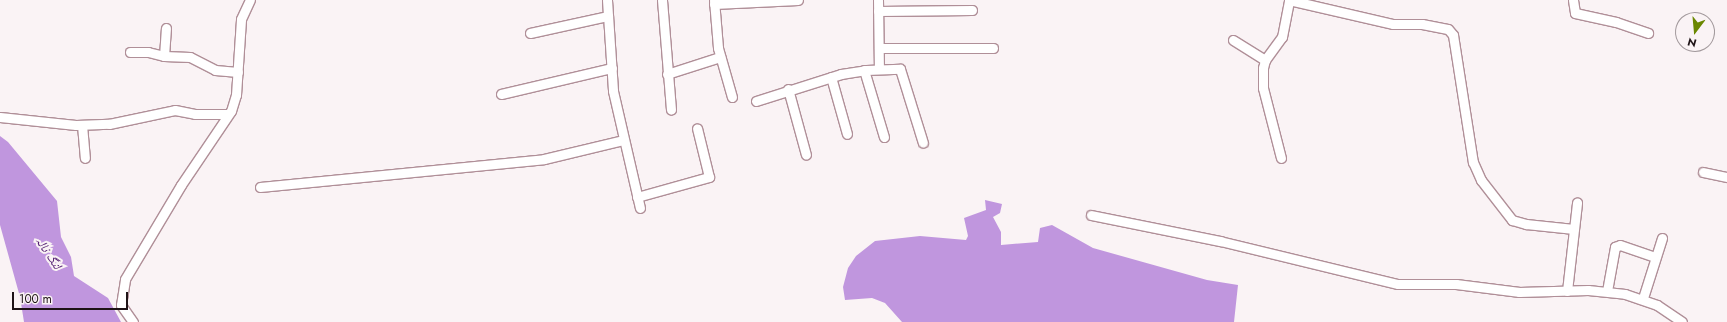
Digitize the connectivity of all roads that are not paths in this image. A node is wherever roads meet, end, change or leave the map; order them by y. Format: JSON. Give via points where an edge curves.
{"nodes":[{"id":1,"x":250,"y":0,"type":"edge"},
{"id":2,"x":607,"y":0,"type":"edge"},
{"id":3,"x":662,"y":0,"type":"edge"},
{"id":4,"x":798,"y":0,"type":"edge"},
{"id":5,"x":878,"y":0,"type":"edge"},
{"id":6,"x":1289,"y":0,"type":"edge"},
{"id":7,"x":1573,"y":0,"type":"edge"},
{"id":8,"x":714,"y":2,"type":"edge"},
{"id":9,"x":972,"y":10,"type":"dead end"},
{"id":10,"x":878,"y":11,"type":"junction"},
{"id":11,"x":608,"y":16,"type":"junction"},
{"id":12,"x":166,"y":28,"type":"dead end"},
{"id":13,"x":530,"y":33,"type":"dead end"},
{"id":14,"x":1648,"y":33,"type":"dead end"},
{"id":15,"x":1233,"y":40,"type":"dead end"},
{"id":16,"x":879,"y":48,"type":"junction"},
{"id":17,"x":993,"y":48,"type":"dead end"},
{"id":18,"x":130,"y":52,"type":"dead end"},
{"id":19,"x":164,"y":56,"type":"junction"},
{"id":20,"x":720,"y":57,"type":"junction"},
{"id":21,"x":1265,"y":60,"type":"junction"},
{"id":22,"x":612,"y":68,"type":"junction"},
{"id":23,"x":864,"y":70,"type":"junction"},
{"id":24,"x":879,"y":70,"type":"junction"},
{"id":25,"x":238,"y":72,"type":"junction"},
{"id":26,"x":667,"y":74,"type":"junction"},
{"id":27,"x":831,"y":77,"type":"junction"},
{"id":28,"x":788,"y":89,"type":"junction"},
{"id":29,"x":501,"y":94,"type":"dead end"},
{"id":30,"x":732,"y":97,"type":"dead end"},
{"id":31,"x":756,"y":101,"type":"dead end"},
{"id":32,"x":671,"y":110,"type":"dead end"},
{"id":33,"x":228,"y":114,"type":"junction"},
{"id":34,"x":0,"y":117,"type":"edge"},
{"id":35,"x":82,"y":125,"type":"junction"},
{"id":36,"x":698,"y":128,"type":"dead end"},
{"id":37,"x":847,"y":134,"type":"dead end"},
{"id":38,"x":884,"y":137,"type":"dead end"},
{"id":39,"x":624,"y":140,"type":"junction"},
{"id":40,"x":923,"y":143,"type":"dead end"},
{"id":41,"x":806,"y":155,"type":"dead end"},
{"id":42,"x":85,"y":158,"type":"dead end"},
{"id":43,"x":1281,"y":158,"type":"dead end"},
{"id":44,"x":1703,"y":172,"type":"dead end"},
{"id":45,"x":1727,"y":177,"type":"edge"},
{"id":46,"x":260,"y":187,"type":"dead end"},
{"id":47,"x":637,"y":197,"type":"junction"},
{"id":48,"x":1577,"y":203,"type":"dead end"},
{"id":49,"x":640,"y":208,"type":"dead end"},
{"id":50,"x":1091,"y":215,"type":"dead end"},
{"id":51,"x":1574,"y":229,"type":"junction"},
{"id":52,"x":1662,"y":238,"type":"dead end"},
{"id":53,"x":1655,"y":257,"type":"junction"},
{"id":54,"x":1567,"y":291,"type":"junction"},
{"id":55,"x":1607,"y":291,"type":"junction"},
{"id":56,"x":1643,"y":298,"type":"junction"},
{"id":57,"x":133,"y":322,"type":"edge"},
{"id":58,"x":1682,"y":322,"type":"edge"}],
"edges":[{"from":1,"to":25,"type":"street","via":[[241,19]]},
{"from":2,"to":11,"type":"street"},
{"from":3,"to":26,"type":"street"},
{"from":4,"to":8,"type":"street"},
{"from":5,"to":10,"type":"street"},
{"from":6,"to":21,"type":"street","via":[[1282,37]]},
{"from":6,"to":51,"type":"street","via":[[1393,24],[1422,24],[1448,29],[1453,35],[1473,162],[1481,180],[1512,220]]},
{"from":7,"to":14,"type":"street","via":[[1575,13],[1616,22]]},
{"from":8,"to":20,"type":"street"},
{"from":9,"to":10,"type":"street"},
{"from":10,"to":16,"type":"street"},
{"from":11,"to":13,"type":"street"},
{"from":11,"to":22,"type":"street"},
{"from":12,"to":19,"type":"street"},
{"from":15,"to":21,"type":"street"},
{"from":16,"to":17,"type":"street"},
{"from":16,"to":24,"type":"street"},
{"from":18,"to":19,"type":"street","via":[[148,52]]},
{"from":19,"to":25,"type":"street","via":[[190,57],[215,70]]},
{"from":20,"to":26,"type":"street"},
{"from":20,"to":30,"type":"street"},
{"from":21,"to":43,"type":"street","via":[[1263,88]]},
{"from":22,"to":29,"type":"street"},
{"from":22,"to":39,"type":"street","via":[[613,91]]},
{"from":23,"to":24,"type":"street"},
{"from":23,"to":27,"type":"street"},
{"from":23,"to":38,"type":"street"},
{"from":24,"to":40,"type":"street","via":[[900,69]]},
{"from":25,"to":33,"type":"street","via":[[236,95]]},
{"from":26,"to":32,"type":"street"},
{"from":27,"to":28,"type":"street"},
{"from":27,"to":37,"type":"street"},
{"from":28,"to":31,"type":"street"},
{"from":28,"to":41,"type":"street"},
{"from":33,"to":35,"type":"street","via":[[195,114],[175,110],[109,124]]},
{"from":33,"to":57,"type":"street","via":[[165,210],[125,280],[121,305]]},
{"from":34,"to":35,"type":"street"},
{"from":35,"to":42,"type":"street"},
{"from":36,"to":47,"type":"street","via":[[709,176]]},
{"from":39,"to":46,"type":"street","via":[[544,159]]},
{"from":39,"to":47,"type":"street"},
{"from":44,"to":45,"type":"street"},
{"from":47,"to":49,"type":"street"},
{"from":48,"to":51,"type":"street"},
{"from":50,"to":54,"type":"street","via":[[1220,241],[1398,284],[1456,284],[1519,292]]},
{"from":51,"to":54,"type":"street"},
{"from":52,"to":53,"type":"street"},
{"from":53,"to":55,"type":"street","via":[[1620,245],[1615,247]]},
{"from":53,"to":56,"type":"street"},
{"from":54,"to":55,"type":"street"},
{"from":55,"to":56,"type":"street"},
{"from":56,"to":58,"type":"street","via":[[1671,312]]}]}
